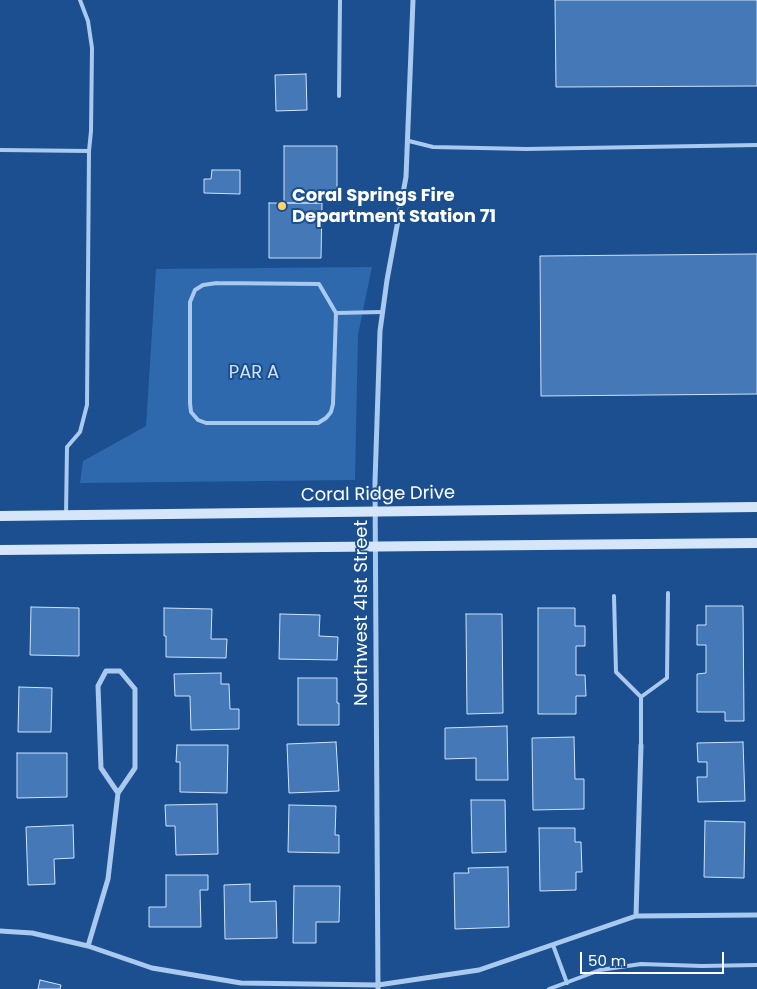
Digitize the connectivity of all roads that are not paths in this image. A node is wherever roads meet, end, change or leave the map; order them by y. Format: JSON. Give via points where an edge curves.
{"nodes":[{"id":1,"x":80,"y":0,"type":"edge"},
{"id":2,"x":340,"y":0,"type":"edge"},
{"id":3,"x":413,"y":0,"type":"edge"},
{"id":4,"x":339,"y":96,"type":"dead end"},
{"id":5,"x":409,"y":141,"type":"junction"},
{"id":6,"x":757,"y":145,"type":"edge"},
{"id":7,"x":0,"y":150,"type":"edge"},
{"id":8,"x":89,"y":151,"type":"junction"},
{"id":9,"x":382,"y":312,"type":"junction"},
{"id":10,"x":336,"y":313,"type":"junction"},
{"id":11,"x":757,"y":507,"type":"edge"},
{"id":12,"x":375,"y":512,"type":"junction"},
{"id":13,"x":66,"y":515,"type":"junction"},
{"id":14,"x":0,"y":516,"type":"edge"},
{"id":15,"x":757,"y":543,"type":"edge"},
{"id":16,"x":375,"y":546,"type":"junction"},
{"id":17,"x":0,"y":550,"type":"edge"},
{"id":18,"x":668,"y":593,"type":"dead end"},
{"id":19,"x":614,"y":596,"type":"dead end"},
{"id":20,"x":641,"y":697,"type":"junction"},
{"id":21,"x":641,"y":745,"type":"joint"},
{"id":22,"x":118,"y":793,"type":"junction"},
{"id":23,"x":757,"y":915,"type":"edge"},
{"id":24,"x":636,"y":916,"type":"junction"},
{"id":25,"x":0,"y":931,"type":"edge"},
{"id":26,"x":552,"y":945,"type":"junction"},
{"id":27,"x":88,"y":946,"type":"junction"},
{"id":28,"x":757,"y":965,"type":"edge"},
{"id":29,"x":567,"y":983,"type":"junction"},
{"id":30,"x":378,"y":987,"type":"edge"},
{"id":31,"x":549,"y":989,"type":"edge"}],
"edges":[{"from":1,"to":8,"type":"lane","via":[[88,21],[92,48]]},
{"from":2,"to":4,"type":"lane"},
{"from":3,"to":5,"type":"street","name":"Northwest 41st Street"},
{"from":5,"to":6,"type":"lane","via":[[433,147],[526,149]]},
{"from":5,"to":9,"type":"street","name":"Northwest 41st Street","via":[[406,177]]},
{"from":7,"to":8,"type":"lane"},
{"from":8,"to":13,"type":"lane","via":[[87,405],[80,432],[67,447]]},
{"from":9,"to":10,"type":"lane"},
{"from":9,"to":12,"type":"street","name":"Northwest 41st Street"},
{"from":10,"to":10,"type":"lane","via":[[319,284],[217,283],[195,290],[190,302],[191,412],[206,423],[318,423],[326,418],[332,404]]},
{"from":11,"to":12,"type":"main road","name":"Coral Ridge Drive"},
{"from":12,"to":13,"type":"main road","name":"Coral Ridge Drive"},
{"from":12,"to":16,"type":"street","name":"Northwest 41st Street"},
{"from":13,"to":14,"type":"main road","name":"Coral Ridge Drive"},
{"from":15,"to":16,"type":"main road"},
{"from":16,"to":17,"type":"main road"},
{"from":16,"to":30,"type":"street","name":"Northwest 41st Street"},
{"from":18,"to":20,"type":"lane","via":[[668,678]]},
{"from":19,"to":20,"type":"lane","via":[[616,672]]},
{"from":20,"to":21,"type":"lane"},
{"from":21,"to":24,"type":"street"},
{"from":22,"to":22,"type":"street","via":[[135,768],[135,689],[120,671],[106,671],[98,686],[101,768]]},
{"from":22,"to":27,"type":"street","via":[[108,879]]},
{"from":23,"to":24,"type":"street"},
{"from":24,"to":26,"type":"street"},
{"from":25,"to":27,"type":"street","via":[[32,933]]},
{"from":26,"to":29,"type":"lane"},
{"from":26,"to":30,"type":"street","via":[[479,970]]},
{"from":27,"to":30,"type":"street","via":[[152,968],[241,983]]},
{"from":28,"to":29,"type":"lane","via":[[641,964],[600,970]]},
{"from":29,"to":31,"type":"lane"}]}
